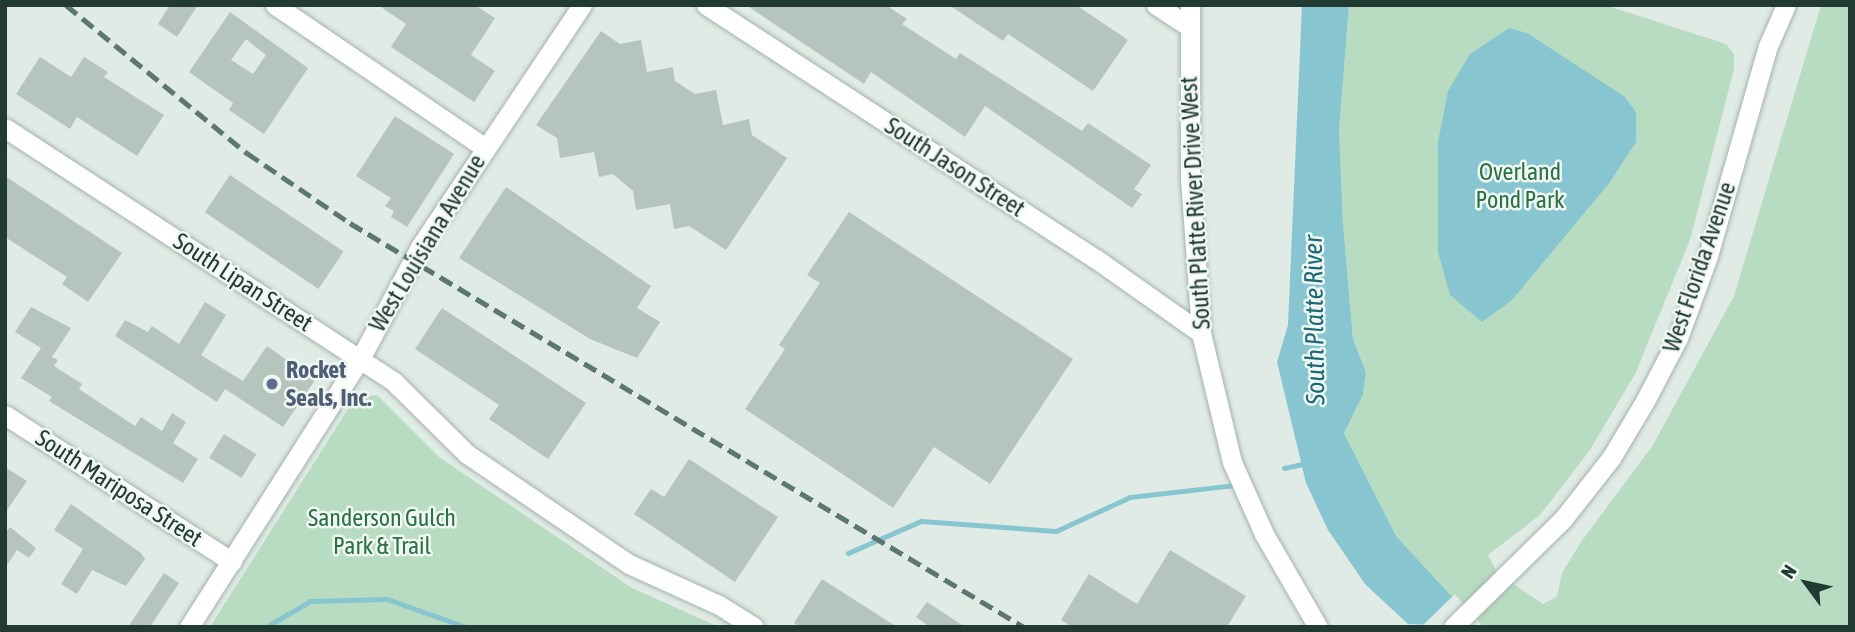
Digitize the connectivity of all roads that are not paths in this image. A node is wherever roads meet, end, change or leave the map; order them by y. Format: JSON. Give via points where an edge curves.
{"nodes":[{"id":1,"x":275,"y":5,"type":"edge"},
{"id":2,"x":582,"y":5,"type":"edge"},
{"id":3,"x":706,"y":5,"type":"edge"},
{"id":4,"x":1156,"y":5,"type":"edge"},
{"id":5,"x":1189,"y":5,"type":"edge"},
{"id":6,"x":1786,"y":5,"type":"edge"},
{"id":7,"x":1188,"y":26,"type":"junction"},
{"id":8,"x":5,"y":128,"type":"edge"},
{"id":9,"x":484,"y":147,"type":"junction"},
{"id":10,"x":1200,"y":332,"type":"junction"},
{"id":11,"x":360,"y":359,"type":"junction"},
{"id":12,"x":5,"y":415,"type":"edge"},
{"id":13,"x":232,"y":562,"type":"junction"},
{"id":14,"x":188,"y":627,"type":"edge"},
{"id":15,"x":754,"y":627,"type":"edge"},
{"id":16,"x":1318,"y":627,"type":"edge"},
{"id":17,"x":1453,"y":627,"type":"edge"}],
"edges":[{"from":1,"to":9,"type":"street"},
{"from":2,"to":9,"type":"street","name":"West Louisiana Avenue"},
{"from":3,"to":10,"type":"street","name":"South Jason Street","via":[[1096,258]]},
{"from":4,"to":7,"type":"street"},
{"from":5,"to":7,"type":"street","name":"South Platte River Drive West"},
{"from":6,"to":17,"type":"street","name":"West Florida Avenue","via":[[1768,46],[1708,256],[1678,338],[1611,458],[1563,519]]},
{"from":7,"to":10,"type":"street","name":"South Platte River Drive West","via":[[1190,178]]},
{"from":8,"to":11,"type":"street","name":"South Lipan Street"},
{"from":9,"to":11,"type":"street","name":"West Louisiana Avenue","via":[[410,262]]},
{"from":10,"to":16,"type":"street","name":"South Platte River Drive West","via":[[1232,462],[1264,534]]},
{"from":11,"to":13,"type":"street","name":"West Louisiana Avenue"},
{"from":11,"to":15,"type":"street","name":"South Lipan Street","via":[[394,382],[467,454],[629,564],[719,605]]},
{"from":12,"to":13,"type":"street","name":"South Mariposa Street"},
{"from":13,"to":14,"type":"street","name":"West Louisiana Avenue"}]}
